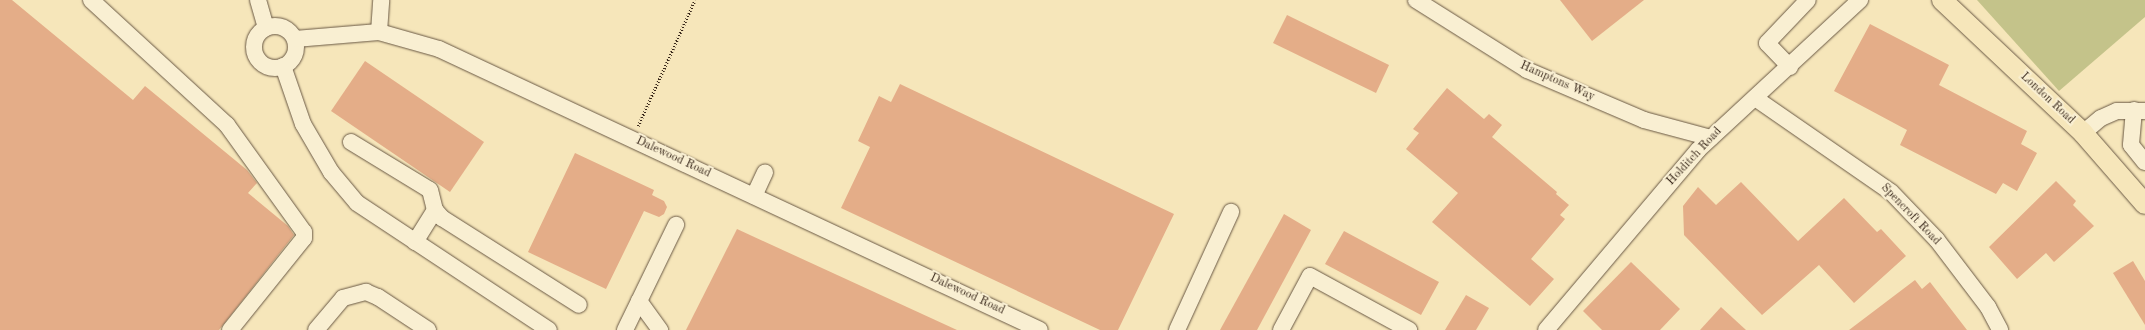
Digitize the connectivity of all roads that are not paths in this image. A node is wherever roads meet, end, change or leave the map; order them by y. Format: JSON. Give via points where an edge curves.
{"nodes":[{"id":1,"x":91,"y":0,"type":"edge"},
{"id":2,"x":258,"y":0,"type":"edge"},
{"id":3,"x":381,"y":0,"type":"edge"},
{"id":4,"x":1416,"y":0,"type":"edge"},
{"id":5,"x":1808,"y":0,"type":"edge"},
{"id":6,"x":1860,"y":0,"type":"edge"},
{"id":7,"x":1942,"y":0,"type":"edge"},
{"id":8,"x":266,"y":28,"type":"junction"},
{"id":9,"x":378,"y":32,"type":"junction"},
{"id":10,"x":295,"y":39,"type":"junction"},
{"id":11,"x":284,"y":66,"type":"junction"},
{"id":12,"x":1790,"y":66,"type":"junction"},
{"id":13,"x":1755,"y":98,"type":"junction"},
{"id":14,"x":2140,"y":110,"type":"edge"},
{"id":15,"x":2083,"y":133,"type":"junction"},
{"id":16,"x":1711,"y":138,"type":"junction"},
{"id":17,"x":351,"y":142,"type":"dead end"},
{"id":18,"x":2145,"y":162,"type":"edge"},
{"id":19,"x":765,"y":172,"type":"dead end"},
{"id":20,"x":754,"y":196,"type":"junction"},
{"id":21,"x":2145,"y":204,"type":"edge"},
{"id":22,"x":435,"y":210,"type":"junction"},
{"id":23,"x":1231,"y":212,"type":"dead end"},
{"id":24,"x":676,"y":225,"type":"dead end"},
{"id":25,"x":415,"y":242,"type":"junction"},
{"id":26,"x":639,"y":301,"type":"junction"},
{"id":27,"x":578,"y":305,"type":"dead end"},
{"id":28,"x":230,"y":330,"type":"edge"},
{"id":29,"x":316,"y":330,"type":"edge"},
{"id":30,"x":428,"y":330,"type":"edge"},
{"id":31,"x":549,"y":330,"type":"edge"},
{"id":32,"x":625,"y":330,"type":"edge"},
{"id":33,"x":660,"y":330,"type":"edge"},
{"id":34,"x":1040,"y":330,"type":"edge"},
{"id":35,"x":1177,"y":330,"type":"edge"},
{"id":36,"x":1280,"y":330,"type":"edge"},
{"id":37,"x":1409,"y":330,"type":"edge"},
{"id":38,"x":1546,"y":330,"type":"edge"},
{"id":39,"x":2000,"y":330,"type":"edge"}],
"edges":[{"from":1,"to":28,"type":"street","via":[[227,125],[304,232],[304,238]]},
{"from":2,"to":8,"type":"street"},
{"from":3,"to":9,"type":"street"},
{"from":4,"to":16,"type":"street","name":"Hamptons Way","via":[[1527,70],[1644,120]]},
{"from":5,"to":12,"type":"street","via":[[1767,42]]},
{"from":6,"to":12,"type":"street","name":"Holditch Road"},
{"from":7,"to":15,"type":"main road","name":"London Road"},
{"from":8,"to":10,"type":"street","via":[[280,26],[287,29]]},
{"from":8,"to":11,"type":"street","via":[[257,36],[254,45],[257,57],[268,67]]},
{"from":9,"to":10,"type":"street","name":"Dalewood Road"},
{"from":9,"to":20,"type":"street","name":"Dalewood Road","via":[[439,49]]},
{"from":10,"to":11,"type":"street","via":[[296,51],[293,58]]},
{"from":11,"to":25,"type":"street","via":[[303,124],[331,172],[357,203]]},
{"from":12,"to":13,"type":"street","name":"Holditch Road"},
{"from":13,"to":16,"type":"street","name":"Holditch Road"},
{"from":13,"to":39,"type":"street","name":"Spencroft Road","via":[[1891,192],[1937,240],[1988,307]]},
{"from":14,"to":15,"type":"street","via":[[2117,111],[2101,118]]},
{"from":14,"to":18,"type":"street","via":[[2131,146]]},
{"from":15,"to":21,"type":"main road","name":"London Road"},
{"from":16,"to":38,"type":"street","name":"Holditch Road"},
{"from":17,"to":22,"type":"street","via":[[430,190]]},
{"from":19,"to":20,"type":"street"},
{"from":20,"to":34,"type":"street","name":"Dalewood Road"},
{"from":22,"to":25,"type":"street"},
{"from":22,"to":27,"type":"street","via":[[448,222]]},
{"from":23,"to":35,"type":"street"},
{"from":24,"to":26,"type":"street"},
{"from":25,"to":31,"type":"street"},
{"from":26,"to":32,"type":"street"},
{"from":26,"to":33,"type":"street"},
{"from":29,"to":30,"type":"street","via":[[343,298],[366,292],[378,297]]},
{"from":36,"to":37,"type":"street","via":[[1310,276]]}]}
